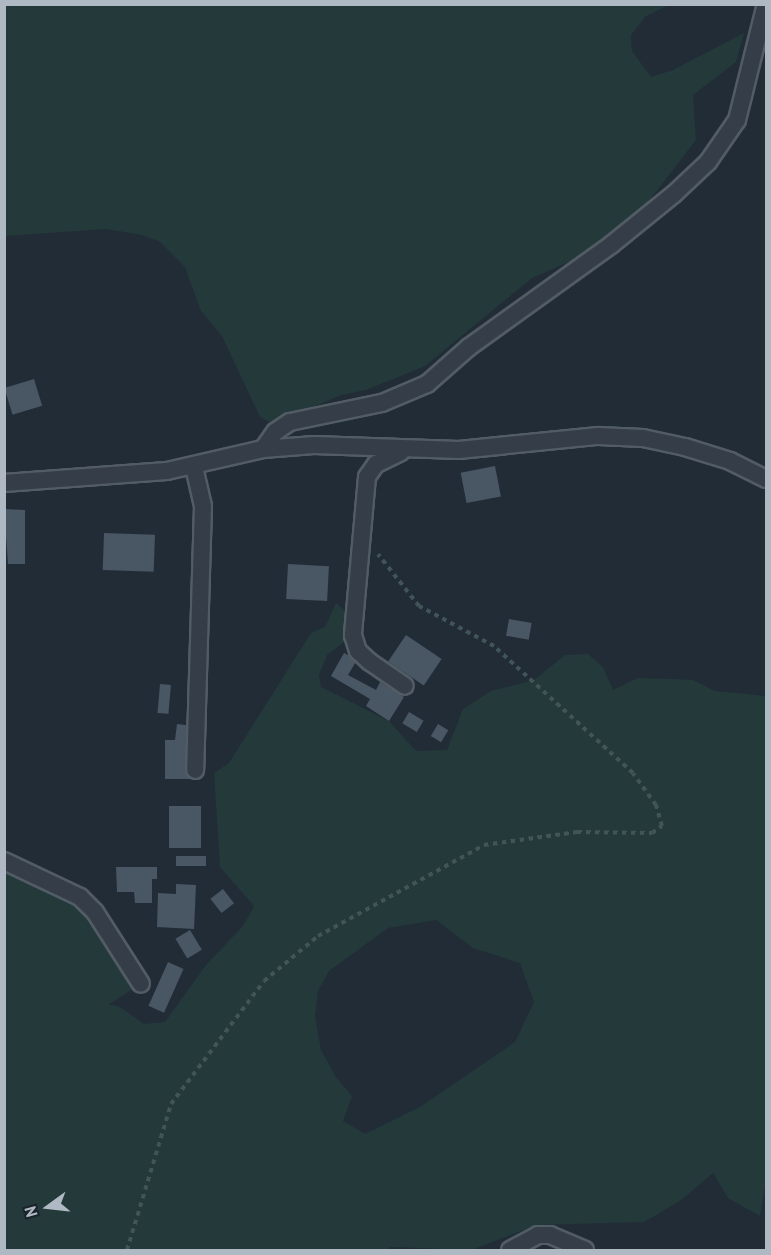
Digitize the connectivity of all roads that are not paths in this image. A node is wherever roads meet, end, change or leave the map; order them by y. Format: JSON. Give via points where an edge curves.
{"nodes":[{"id":1,"x":766,"y":4,"type":"edge"},
{"id":2,"x":263,"y":449,"type":"junction"},
{"id":3,"x":404,"y":451,"type":"junction"},
{"id":4,"x":194,"y":467,"type":"junction"},
{"id":5,"x":766,"y":478,"type":"edge"},
{"id":6,"x":4,"y":483,"type":"edge"},
{"id":7,"x":405,"y":686,"type":"dead end"},
{"id":8,"x":195,"y":770,"type":"dead end"},
{"id":9,"x":4,"y":861,"type":"edge"},
{"id":10,"x":141,"y":984,"type":"dead end"},
{"id":11,"x":510,"y":1251,"type":"edge"},
{"id":12,"x":585,"y":1251,"type":"edge"}],
"edges":[{"from":1,"to":2,"type":"street","via":[[737,120],[708,162],[674,194],[611,245],[469,346],[427,384],[382,403],[290,422],[275,432]]},
{"from":2,"to":3,"type":"street","via":[[314,445]]},
{"from":2,"to":4,"type":"street"},
{"from":3,"to":5,"type":"street","via":[[459,450],[598,436],[643,438],[730,461]]},
{"from":3,"to":7,"type":"street","via":[[376,464],[367,477],[353,635],[364,657]]},
{"from":4,"to":6,"type":"street"},
{"from":4,"to":8,"type":"street","via":[[203,506]]},
{"from":9,"to":10,"type":"street","via":[[80,897],[95,912]]},
{"from":11,"to":12,"type":"street","via":[[538,1235],[550,1235]]}]}
